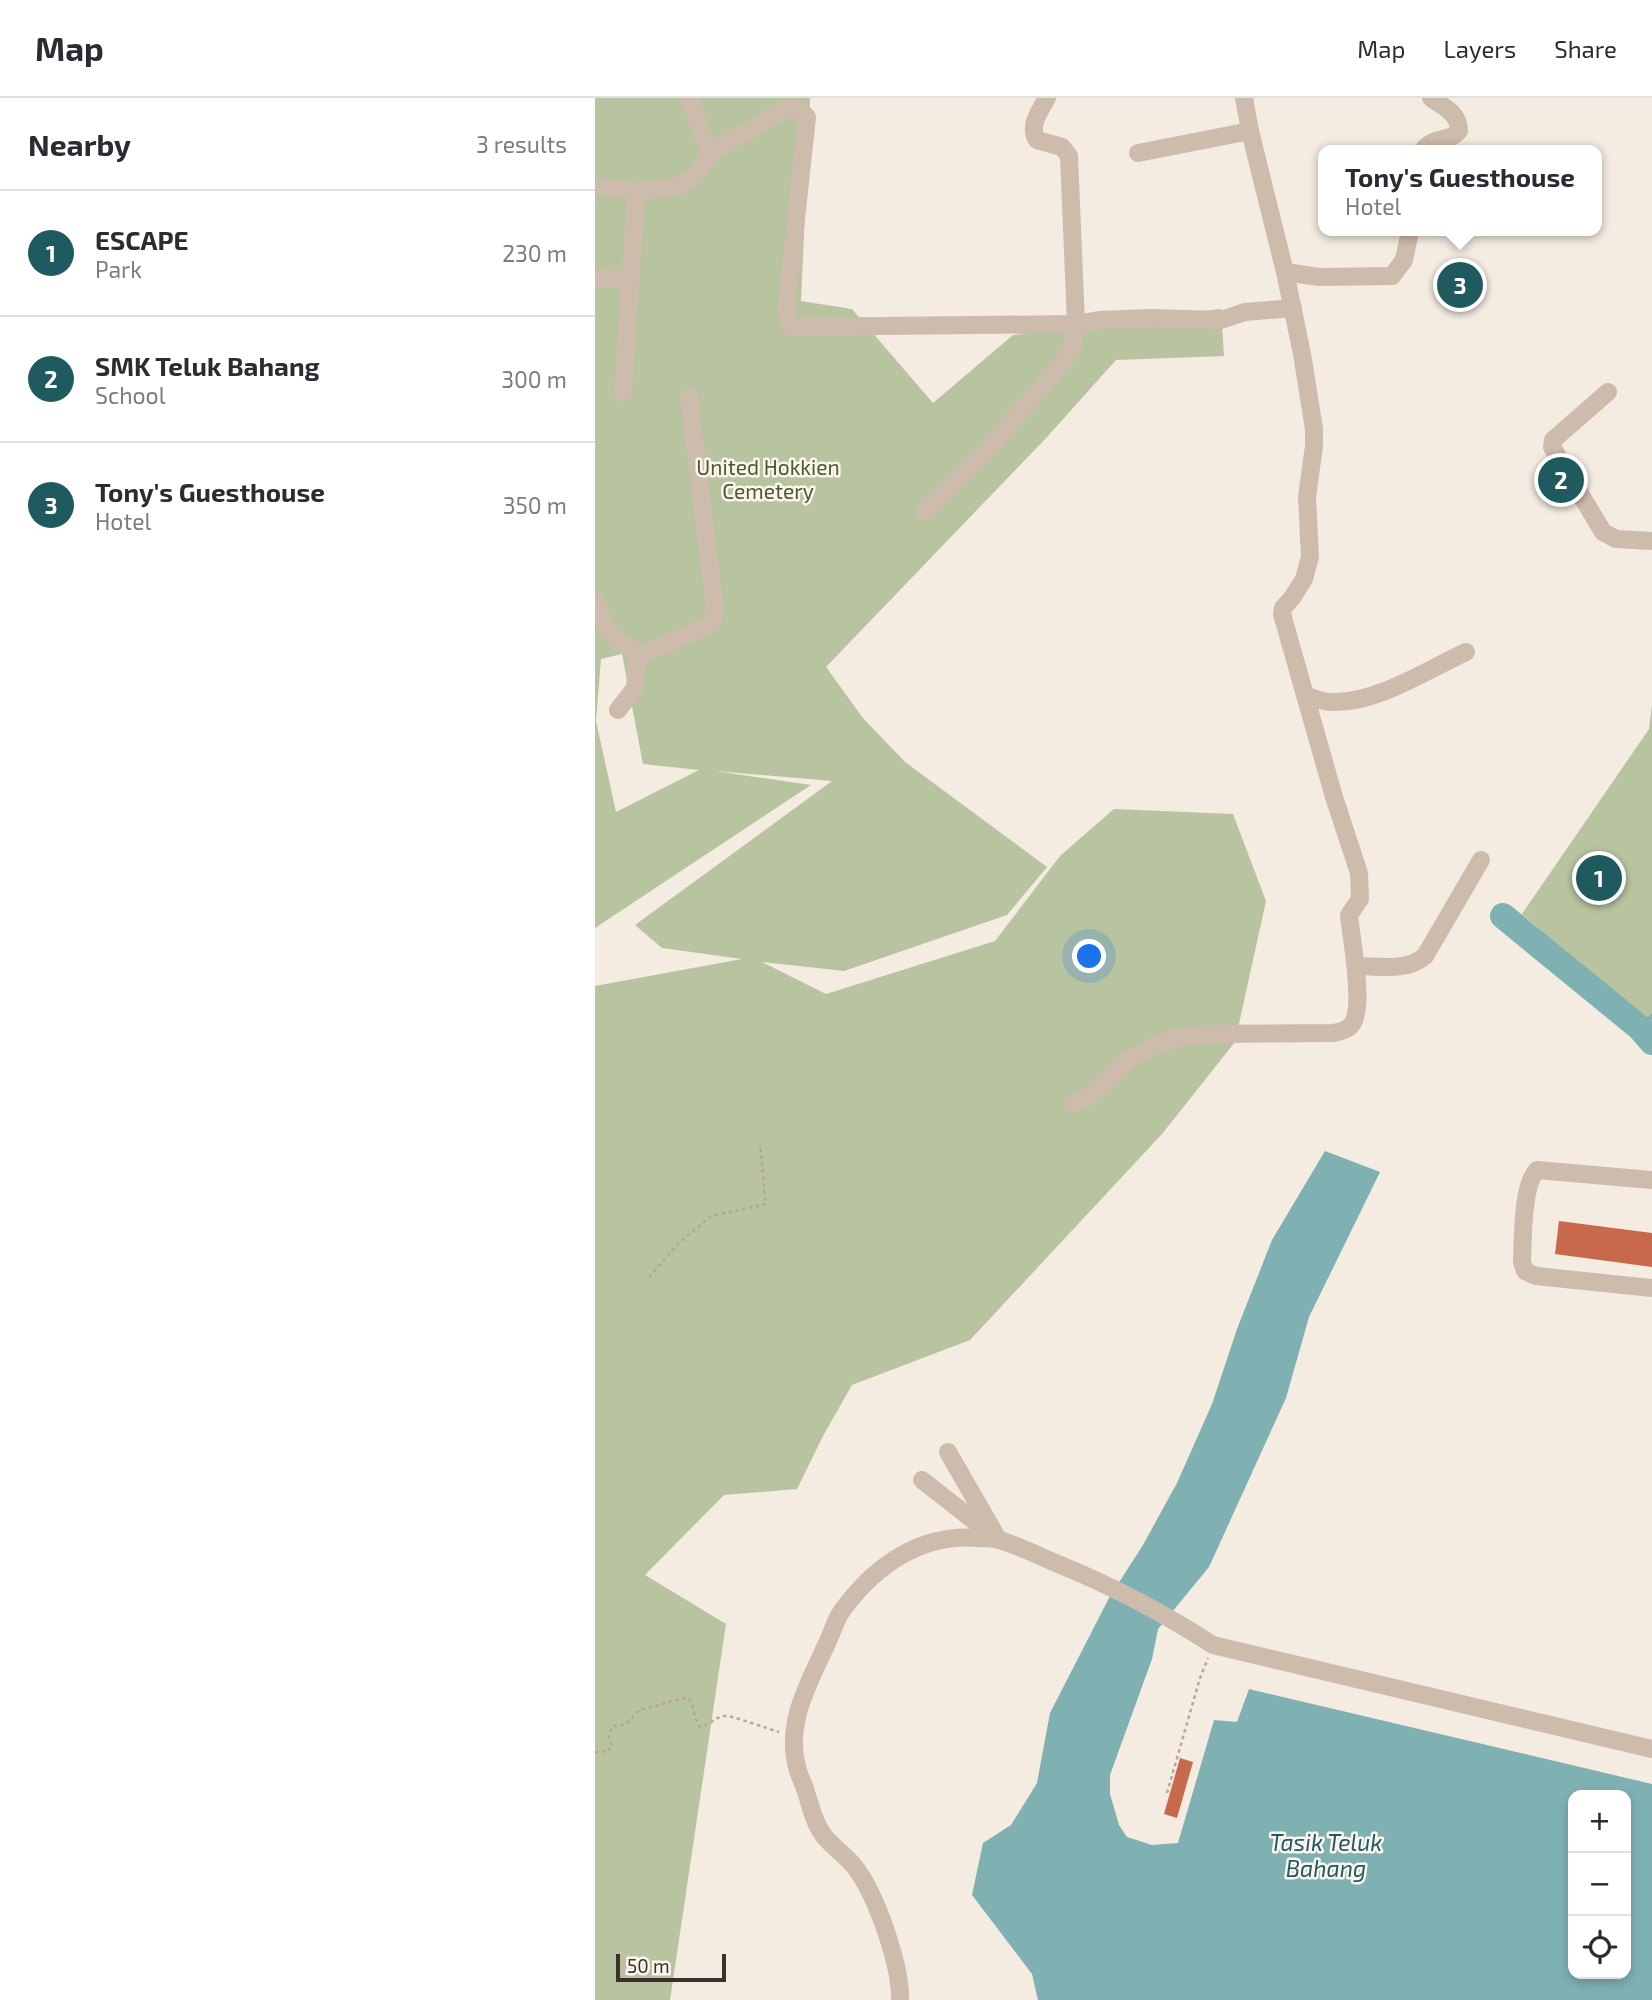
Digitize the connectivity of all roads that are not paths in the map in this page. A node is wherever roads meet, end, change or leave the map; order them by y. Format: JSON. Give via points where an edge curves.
{"nodes":[{"id":1,"x":689,"y":98,"type":"edge"},
{"id":2,"x":1047,"y":98,"type":"edge"},
{"id":3,"x":1244,"y":98,"type":"edge"},
{"id":4,"x":1431,"y":98,"type":"edge"},
{"id":5,"x":1250,"y":131,"type":"junction"},
{"id":6,"x":1427,"y":145,"type":"edge"},
{"id":7,"x":713,"y":151,"type":"junction"},
{"id":8,"x":1138,"y":153,"type":"dead end"},
{"id":9,"x":595,"y":187,"type":"edge"},
{"id":10,"x":634,"y":192,"type":"junction"},
{"id":11,"x":1409,"y":236,"type":"edge"},
{"id":12,"x":1285,"y":272,"type":"junction"},
{"id":13,"x":595,"y":278,"type":"edge"},
{"id":14,"x":630,"y":280,"type":"junction"},
{"id":15,"x":1293,"y":307,"type":"junction"},
{"id":16,"x":1076,"y":324,"type":"junction"},
{"id":17,"x":623,"y":393,"type":"dead end"},
{"id":18,"x":1608,"y":393,"type":"dead end"},
{"id":19,"x":689,"y":397,"type":"dead end"},
{"id":20,"x":925,"y":512,"type":"dead end"},
{"id":21,"x":1652,"y":541,"type":"edge"},
{"id":22,"x":595,"y":600,"type":"edge"},
{"id":23,"x":1466,"y":652,"type":"dead end"},
{"id":24,"x":636,"y":657,"type":"junction"},
{"id":25,"x":1305,"y":695,"type":"junction"},
{"id":26,"x":618,"y":710,"type":"dead end"},
{"id":27,"x":1481,"y":860,"type":"dead end"},
{"id":28,"x":1356,"y":966,"type":"junction"},
{"id":29,"x":1073,"y":1104,"type":"dead end"},
{"id":30,"x":1652,"y":1180,"type":"edge"},
{"id":31,"x":1652,"y":1288,"type":"edge"},
{"id":32,"x":948,"y":1451,"type":"dead end"},
{"id":33,"x":922,"y":1480,"type":"dead end"},
{"id":34,"x":998,"y":1539,"type":"junction"},
{"id":35,"x":1652,"y":1749,"type":"edge"},
{"id":36,"x":900,"y":2000,"type":"edge"}],
"edges":[{"from":1,"to":7,"type":"street","via":[[708,149]]},
{"from":2,"to":16,"type":"street","via":[[1033,132],[1037,140],[1062,147],[1069,156]]},
{"from":3,"to":5,"type":"street"},
{"from":4,"to":6,"type":"street","via":[[1454,115],[1459,131]]},
{"from":5,"to":8,"type":"street"},
{"from":5,"to":12,"type":"street"},
{"from":7,"to":10,"type":"street","via":[[681,186]]},
{"from":7,"to":16,"type":"street","via":[[787,108],[807,117],[786,312],[791,327]]},
{"from":9,"to":10,"type":"street"},
{"from":10,"to":14,"type":"street"},
{"from":11,"to":12,"type":"street","via":[[1403,260],[1392,276],[1319,277]]},
{"from":12,"to":15,"type":"street"},
{"from":13,"to":14,"type":"street"},
{"from":14,"to":17,"type":"street"},
{"from":15,"to":16,"type":"street","via":[[1245,312],[1221,320],[1150,318]]},
{"from":15,"to":25,"type":"street","via":[[1314,429],[1308,484],[1311,546],[1304,579],[1282,614]]},
{"from":16,"to":20,"type":"street","via":[[1065,361]]},
{"from":18,"to":21,"type":"street","via":[[1553,440],[1553,451],[1603,532],[1616,539]]},
{"from":19,"to":24,"type":"street","via":[[714,617],[707,626]]},
{"from":22,"to":24,"type":"street","via":[[611,635]]},
{"from":23,"to":25,"type":"street","via":[[1377,695],[1329,703]]},
{"from":24,"to":26,"type":"street","via":[[635,688]]},
{"from":25,"to":28,"type":"street","via":[[1359,873],[1360,899],[1349,915]]},
{"from":27,"to":28,"type":"street","via":[[1425,957],[1407,965]]},
{"from":28,"to":29,"type":"street","via":[[1357,1015],[1341,1032],[1175,1038],[1127,1061],[1091,1095]]},
{"from":30,"to":31,"type":"street","via":[[1537,1170],[1527,1191],[1522,1262],[1525,1271],[1536,1276]]},
{"from":32,"to":34,"type":"street"},
{"from":33,"to":34,"type":"street"},
{"from":34,"to":35,"type":"street","via":[[1107,1584],[1213,1645]]},
{"from":34,"to":36,"type":"street","via":[[965,1536],[918,1545],[877,1571],[842,1609],[799,1707],[793,1737],[813,1816],[824,1836],[862,1877],[875,1904],[892,1954]]}]}
